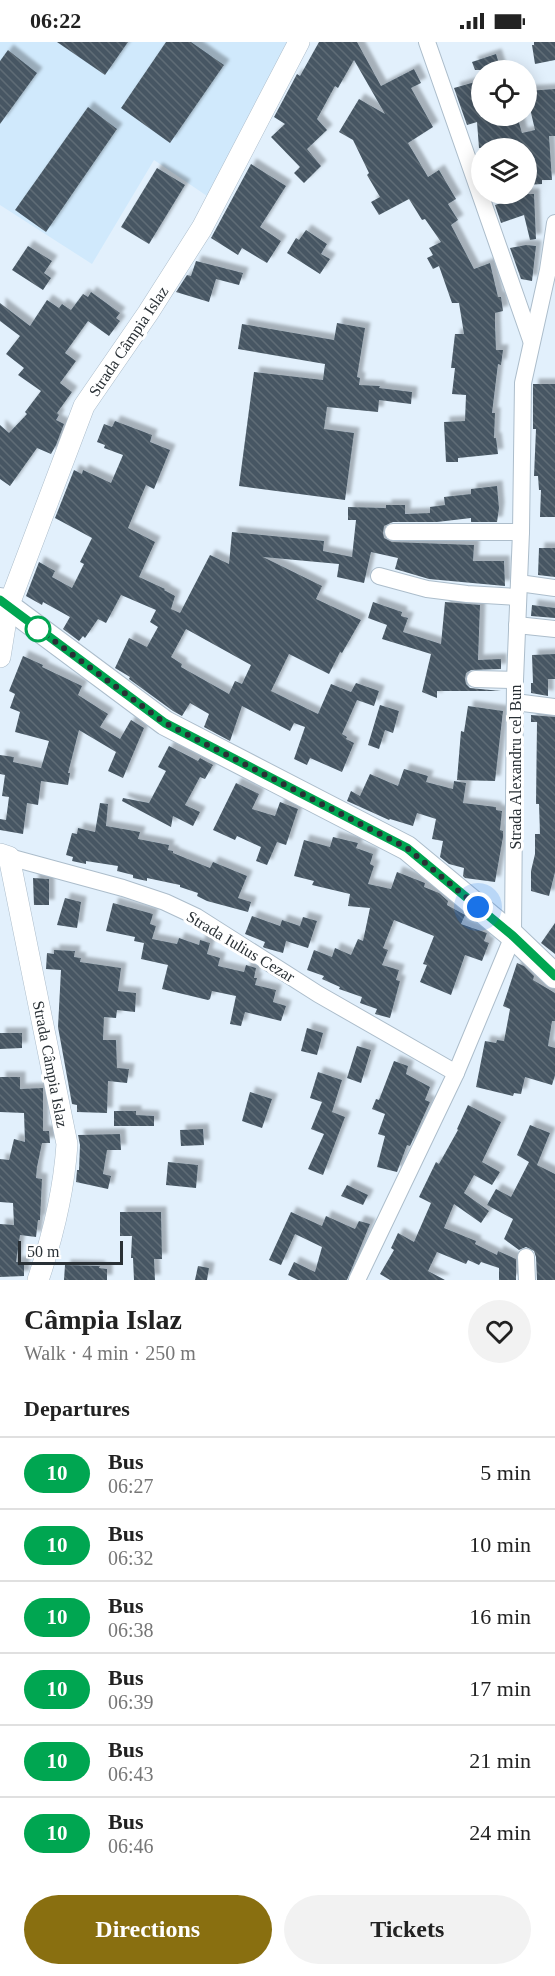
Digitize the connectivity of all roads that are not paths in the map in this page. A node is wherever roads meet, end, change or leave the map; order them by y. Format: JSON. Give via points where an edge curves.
{"nodes":[{"id":1,"x":299,"y":42,"type":"edge"},
{"id":2,"x":427,"y":42,"type":"edge"},
{"id":3,"x":555,"y":224,"type":"edge"},
{"id":4,"x":532,"y":341,"type":"junction"},
{"id":5,"x":393,"y":532,"type":"dead end"},
{"id":6,"x":521,"y":532,"type":"junction"},
{"id":7,"x":380,"y":576,"type":"dead end"},
{"id":8,"x":555,"y":588,"type":"edge"},
{"id":9,"x":519,"y":590,"type":"junction"},
{"id":10,"x":4,"y":603,"type":"edge"},
{"id":11,"x":517,"y":625,"type":"junction"},
{"id":12,"x":555,"y":629,"type":"edge"},
{"id":13,"x":0,"y":657,"type":"edge"},
{"id":14,"x":475,"y":679,"type":"dead end"},
{"id":15,"x":515,"y":680,"type":"junction"},
{"id":16,"x":515,"y":702,"type":"junction"},
{"id":17,"x":555,"y":707,"type":"edge"},
{"id":18,"x":5,"y":855,"type":"edge"},
{"id":19,"x":513,"y":936,"type":"junction"},
{"id":20,"x":555,"y":976,"type":"edge"},
{"id":21,"x":456,"y":1073,"type":"junction"},
{"id":22,"x":526,"y":1257,"type":"dead end"},
{"id":23,"x":38,"y":1280,"type":"edge"},
{"id":24,"x":357,"y":1280,"type":"edge"},
{"id":25,"x":527,"y":1280,"type":"edge"}],
"edges":[{"from":1,"to":10,"type":"street","name":"Strada Câmpia Islaz","via":[[202,228],[84,406]]},
{"from":2,"to":4,"type":"street"},
{"from":3,"to":4,"type":"street","name":"Strada Alexandru cel Bun"},
{"from":4,"to":6,"type":"street","name":"Strada Alexandru cel Bun","via":[[523,383]]},
{"from":5,"to":6,"type":"street"},
{"from":6,"to":9,"type":"street","name":"Strada Alexandru cel Bun"},
{"from":7,"to":9,"type":"street","via":[[427,589],[467,594]]},
{"from":8,"to":9,"type":"street"},
{"from":9,"to":11,"type":"street","name":"Strada Alexandru cel Bun"},
{"from":10,"to":13,"type":"street","name":"Strada Câmpia Islaz"},
{"from":10,"to":19,"type":"main road","via":[[165,723],[407,848]]},
{"from":11,"to":12,"type":"street"},
{"from":11,"to":15,"type":"street","name":"Strada Alexandru cel Bun"},
{"from":14,"to":15,"type":"street"},
{"from":15,"to":16,"type":"street","name":"Strada Alexandru cel Bun"},
{"from":16,"to":17,"type":"street"},
{"from":16,"to":19,"type":"street","name":"Strada Alexandru cel Bun"},
{"from":18,"to":21,"type":"street","name":"Strada Iulius Cezar","via":[[123,888],[197,917],[318,994]]},
{"from":18,"to":23,"type":"street","name":"Strada Câmpia Islaz","via":[[67,1144],[60,1204]]},
{"from":19,"to":20,"type":"main road"},
{"from":19,"to":21,"type":"street","name":"Strada Alexandru cel Bun"},
{"from":21,"to":24,"type":"street","name":"Strada Alexandru cel Bun"},
{"from":22,"to":25,"type":"street"}]}
